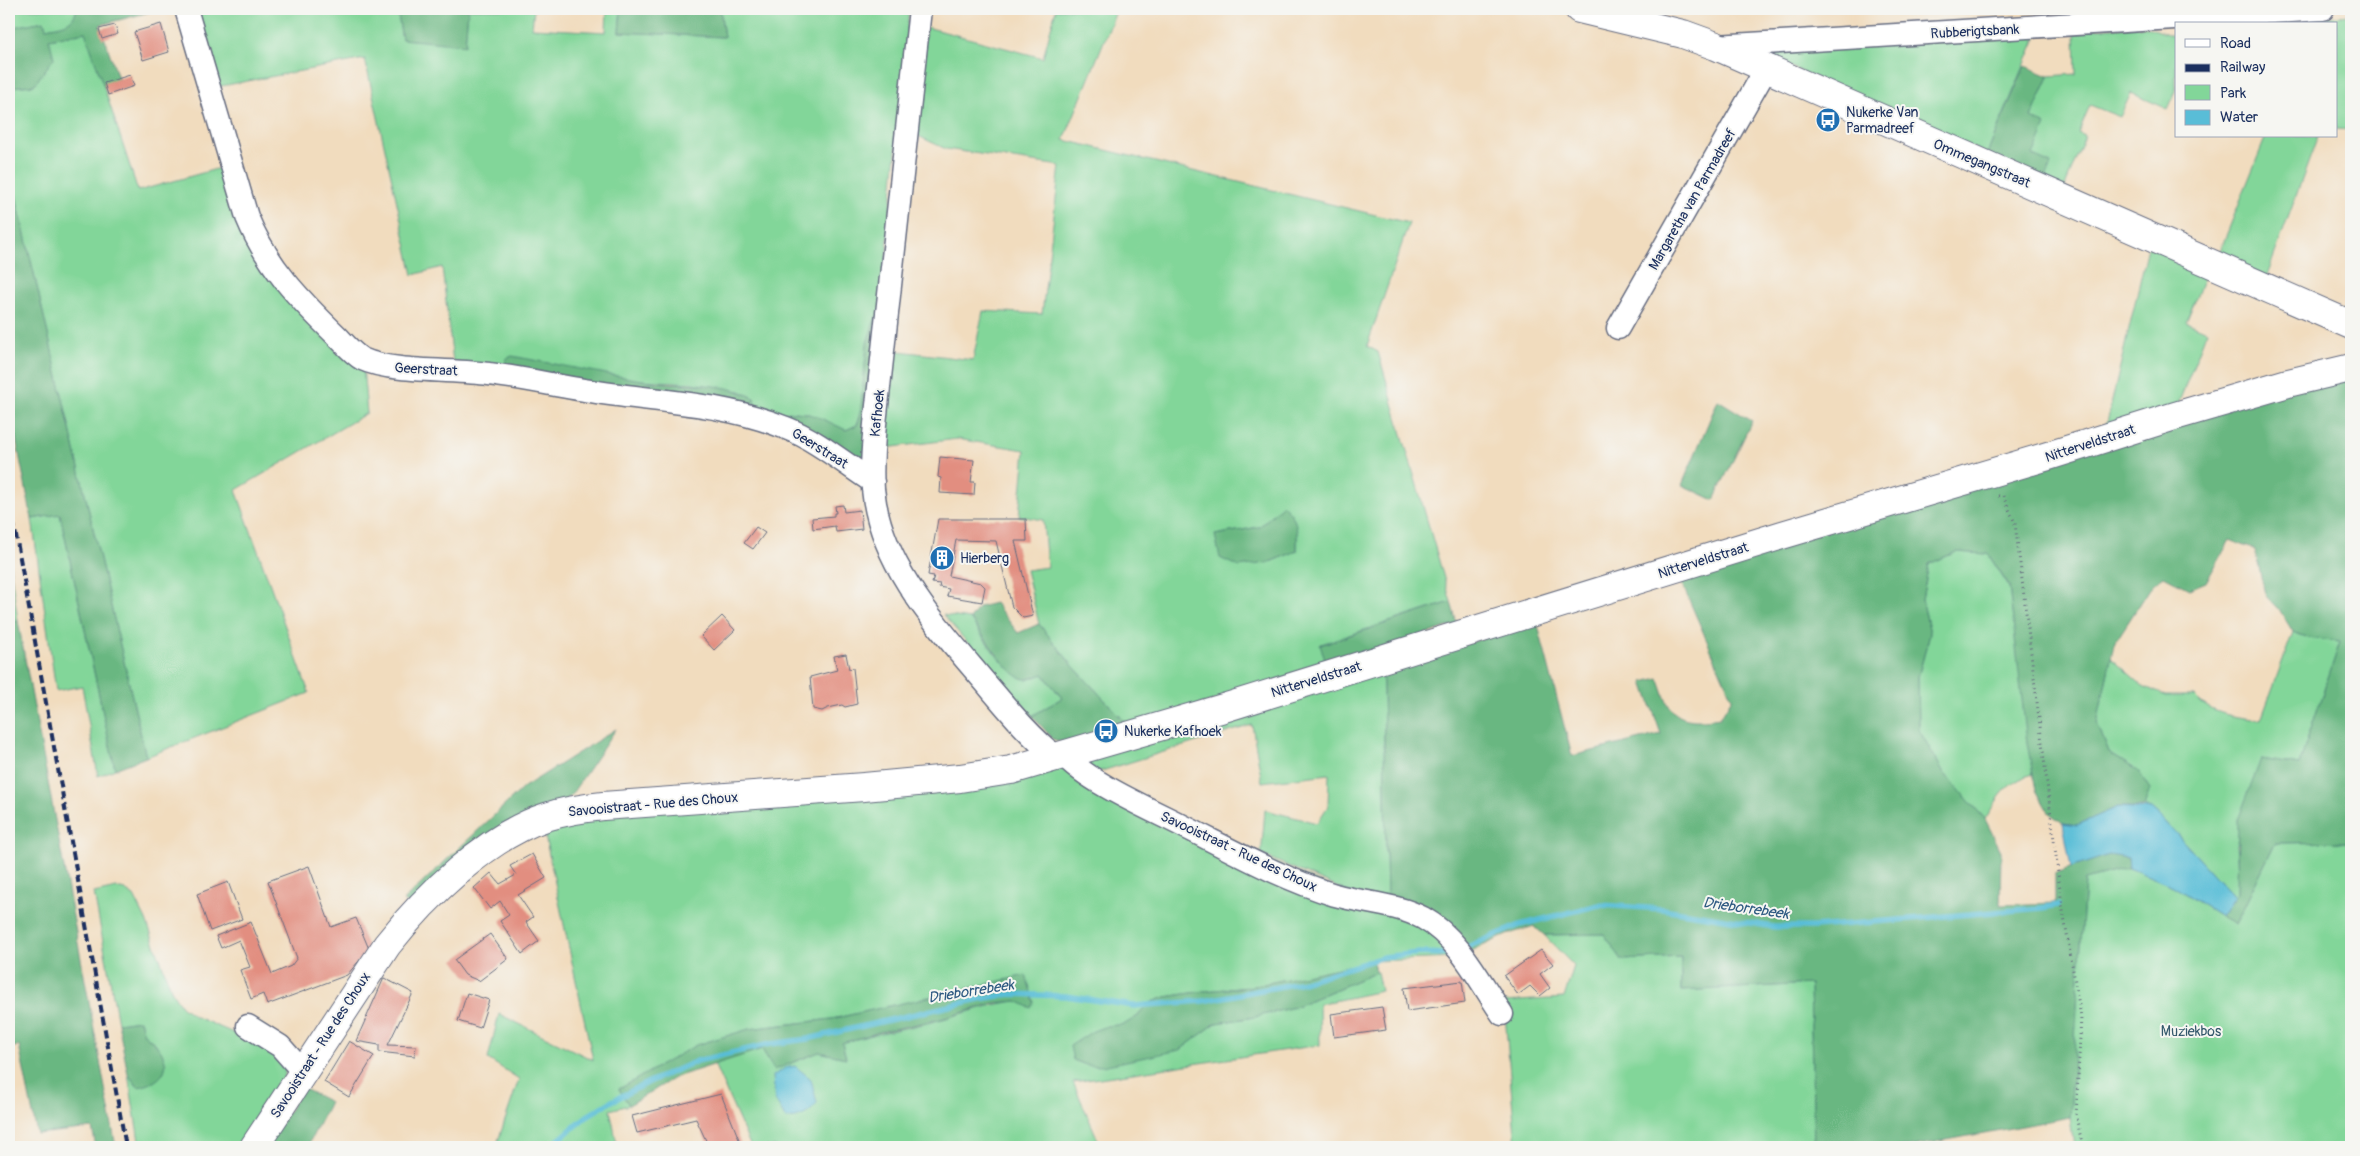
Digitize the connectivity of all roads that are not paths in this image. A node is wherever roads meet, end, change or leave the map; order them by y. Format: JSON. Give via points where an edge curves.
{"nodes":[{"id":1,"x":186,"y":9,"type":"edge"},
{"id":2,"x":920,"y":9,"type":"edge"},
{"id":3,"x":1579,"y":9,"type":"edge"},
{"id":4,"x":2324,"y":9,"type":"edge"},
{"id":5,"x":1716,"y":46,"type":"junction"},
{"id":6,"x":1766,"y":69,"type":"junction"},
{"id":7,"x":2351,"y":325,"type":"edge"},
{"id":8,"x":1618,"y":328,"type":"dead end"},
{"id":9,"x":2351,"y":368,"type":"edge"},
{"id":10,"x":873,"y":482,"type":"junction"},
{"id":11,"x":1060,"y":756,"type":"junction"},
{"id":12,"x":1502,"y":1014,"type":"dead end"},
{"id":13,"x":248,"y":1026,"type":"dead end"},
{"id":14,"x":302,"y":1072,"type":"junction"},
{"id":15,"x":254,"y":1147,"type":"edge"}],
"edges":[{"from":1,"to":10,"type":"street","name":"Geerstraat","via":[[246,216],[257,243],[300,300],[360,358],[382,366],[462,370],[597,392],[713,406],[751,415],[788,428]]},
{"from":2,"to":10,"type":"street","name":"Kafhoek","via":[[875,424]]},
{"from":3,"to":5,"type":"main road","name":"Ommegangstraat","via":[[1675,32]]},
{"from":4,"to":5,"type":"street","name":"Rubberigtsbank"},
{"from":5,"to":6,"type":"main road","name":"Ommegangstraat"},
{"from":6,"to":7,"type":"main road","name":"Ommegangstraat"},
{"from":6,"to":8,"type":"street","name":"Margaretha van Parmadreef"},
{"from":9,"to":11,"type":"main road","name":"Nitterveldstraat","via":[[2174,416]]},
{"from":10,"to":11,"type":"street","name":"Kafhoek","via":[[891,552],[929,616],[1019,722],[1040,744]]},
{"from":11,"to":12,"type":"street","name":"Savooistraat - Rue des Choux","via":[[1132,801],[1276,872],[1336,895],[1423,918],[1443,932],[1461,953]]},
{"from":11,"to":14,"type":"main road","name":"Savooistraat - Rue des Choux","via":[[1011,770],[960,778],[602,806],[545,817],[514,832],[467,863],[409,916],[386,945]]},
{"from":13,"to":14,"type":"street","via":[[280,1046]]},
{"from":14,"to":15,"type":"main road","name":"Savooistraat - Rue des Choux"}]}
